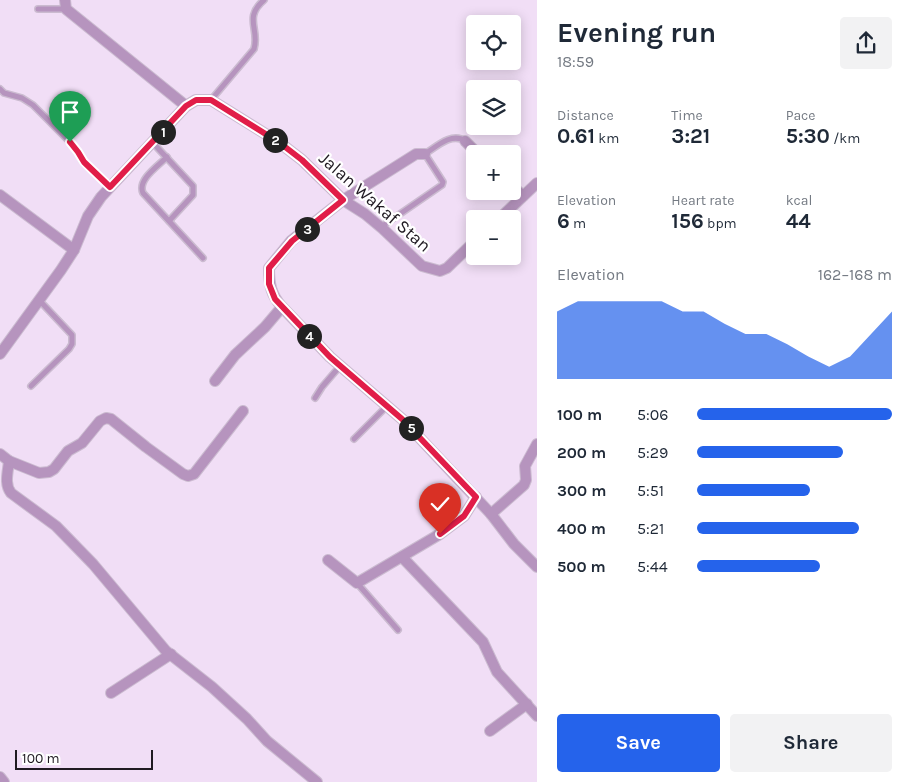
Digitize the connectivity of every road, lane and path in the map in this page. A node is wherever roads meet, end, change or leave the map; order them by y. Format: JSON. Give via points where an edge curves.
{"nodes":[{"id":1,"x":264,"y":0,"type":"edge"},
{"id":2,"x":65,"y":4,"type":"edge"},
{"id":3,"x":38,"y":9,"type":"dead end"},
{"id":4,"x":0,"y":90,"type":"edge"},
{"id":5,"x":211,"y":100,"type":"junction"},
{"id":6,"x":186,"y":106,"type":"junction"},
{"id":7,"x":465,"y":141,"type":"joint"},
{"id":8,"x":153,"y":143,"type":"junction"},
{"id":9,"x":469,"y":145,"type":"edge"},
{"id":10,"x":425,"y":154,"type":"junction"},
{"id":11,"x":167,"y":157,"type":"junction"},
{"id":12,"x":537,"y":183,"type":"edge"},
{"id":13,"x":110,"y":187,"type":"junction"},
{"id":14,"x":0,"y":195,"type":"edge"},
{"id":15,"x":523,"y":196,"type":"joint"},
{"id":16,"x":343,"y":200,"type":"junction"},
{"id":17,"x":508,"y":210,"type":"edge"},
{"id":18,"x":169,"y":221,"type":"junction"},
{"id":19,"x":381,"y":227,"type":"junction"},
{"id":20,"x":74,"y":250,"type":"junction"},
{"id":21,"x":466,"y":250,"type":"edge"},
{"id":22,"x":203,"y":258,"type":"dead end"},
{"id":23,"x":39,"y":300,"type":"junction"},
{"id":24,"x":282,"y":307,"type":"junction"},
{"id":25,"x":0,"y":354,"type":"edge"},
{"id":26,"x":340,"y":366,"type":"junction"},
{"id":27,"x":216,"y":381,"type":"dead end"},
{"id":28,"x":31,"y":386,"type":"dead end"},
{"id":29,"x":316,"y":398,"type":"dead end"},
{"id":30,"x":386,"y":407,"type":"junction"},
{"id":31,"x":242,"y":410,"type":"dead end"},
{"id":32,"x":354,"y":439,"type":"dead end"},
{"id":33,"x":537,"y":444,"type":"edge"},
{"id":34,"x":0,"y":454,"type":"edge"},
{"id":35,"x":9,"y":461,"type":"junction"},
{"id":36,"x":476,"y":497,"type":"junction"},
{"id":37,"x":492,"y":514,"type":"junction"},
{"id":38,"x":402,"y":557,"type":"junction"},
{"id":39,"x":328,"y":560,"type":"dead end"},
{"id":40,"x":537,"y":567,"type":"edge"},
{"id":41,"x":357,"y":583,"type":"junction"},
{"id":42,"x":398,"y":630,"type":"dead end"},
{"id":43,"x":171,"y":654,"type":"junction"},
{"id":44,"x":111,"y":694,"type":"dead end"},
{"id":45,"x":528,"y":704,"type":"junction"},
{"id":46,"x":537,"y":716,"type":"edge"},
{"id":47,"x":490,"y":731,"type":"dead end"},
{"id":48,"x":0,"y":778,"type":"edge"},
{"id":49,"x":4,"y":782,"type":"edge"},
{"id":50,"x":317,"y":782,"type":"edge"}],
"edges":[{"from":1,"to":5,"type":"lane","via":[[253,16],[254,49]]},
{"from":2,"to":3,"type":"lane"},
{"from":2,"to":6,"type":"street"},
{"from":4,"to":13,"type":"lane","via":[[33,105]]},
{"from":5,"to":6,"type":"street","via":[[196,100]]},
{"from":5,"to":16,"type":"street","name":"Jalan Wakaf Stan","via":[[280,143]]},
{"from":6,"to":8,"type":"street"},
{"from":7,"to":9,"type":"street"},
{"from":7,"to":10,"type":"lane","via":[[451,138]]},
{"from":8,"to":11,"type":"lane"},
{"from":8,"to":13,"type":"street"},
{"from":10,"to":16,"type":"street","via":[[416,154]]},
{"from":10,"to":19,"type":"lane","via":[[442,185]]},
{"from":11,"to":18,"type":"lane","via":[[194,191]]},
{"from":11,"to":18,"type":"lane","via":[[141,188]]},
{"from":12,"to":15,"type":"street"},
{"from":13,"to":20,"type":"street","via":[[88,216]]},
{"from":14,"to":20,"type":"street"},
{"from":15,"to":17,"type":"street"},
{"from":16,"to":19,"type":"street","name":"Jalan Wakaf Stan"},
{"from":16,"to":24,"type":"street","via":[[292,241],[269,268],[269,284]]},
{"from":18,"to":22,"type":"lane"},
{"from":19,"to":21,"type":"street","name":"Jalan Wakaf Stan","via":[[422,266],[440,271]]},
{"from":20,"to":23,"type":"street"},
{"from":23,"to":25,"type":"street"},
{"from":23,"to":28,"type":"lane","via":[[72,335],[72,344]]},
{"from":24,"to":26,"type":"street"},
{"from":24,"to":27,"type":"street","via":[[235,355]]},
{"from":26,"to":29,"type":"lane"},
{"from":26,"to":30,"type":"street"},
{"from":30,"to":32,"type":"lane"},
{"from":30,"to":36,"type":"street","via":[[402,419]]},
{"from":31,"to":35,"type":"street","via":[[194,474],[188,476],[106,418],[49,472],[39,473]]},
{"from":33,"to":37,"type":"street","via":[[525,466],[524,485]]},
{"from":34,"to":35,"type":"street"},
{"from":35,"to":43,"type":"street","via":[[7,484],[11,493],[56,526]]},
{"from":36,"to":37,"type":"street"},
{"from":36,"to":38,"type":"street","via":[[464,516]]},
{"from":37,"to":40,"type":"street","via":[[514,544]]},
{"from":38,"to":41,"type":"street"},
{"from":38,"to":45,"type":"street","via":[[483,642],[497,672]]},
{"from":39,"to":41,"type":"street"},
{"from":41,"to":42,"type":"lane"},
{"from":43,"to":44,"type":"street"},
{"from":43,"to":50,"type":"street","via":[[248,719],[267,742]]},
{"from":45,"to":46,"type":"street"},
{"from":45,"to":47,"type":"street"},
{"from":48,"to":49,"type":"street"}]}
